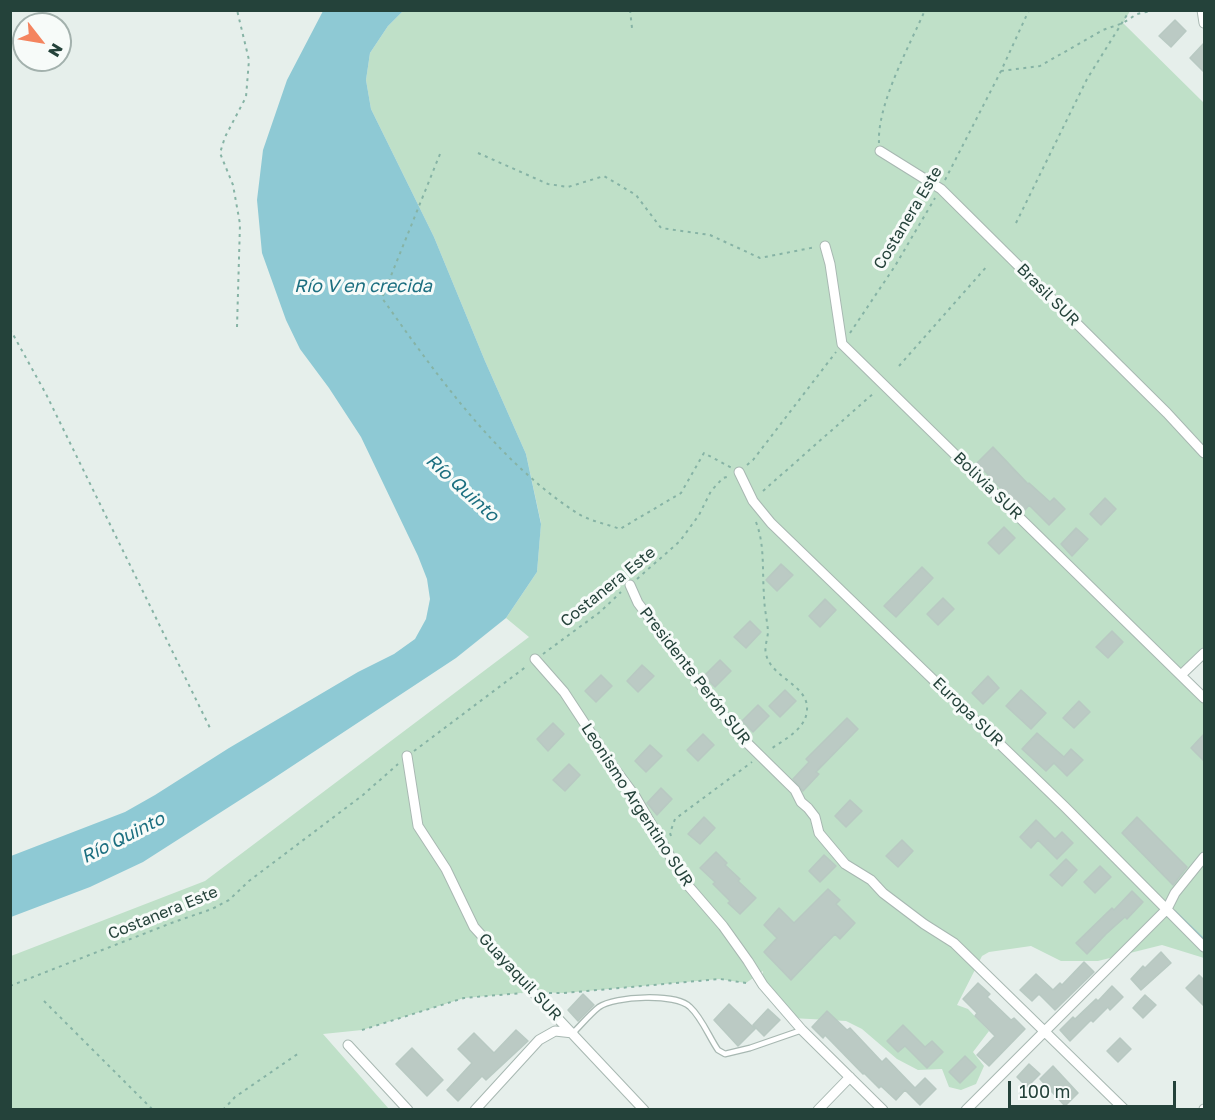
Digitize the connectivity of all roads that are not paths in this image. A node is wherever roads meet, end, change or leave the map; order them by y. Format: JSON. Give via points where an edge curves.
{"nodes":[{"id":1,"x":1202,"y":10,"type":"edge"},
{"id":2,"x":1204,"y":23,"type":"edge"},
{"id":3,"x":880,"y":151,"type":"road end"},
{"id":4,"x":825,"y":246,"type":"road end"},
{"id":5,"x":1204,"y":453,"type":"edge"},
{"id":6,"x":740,"y":472,"type":"road end"},
{"id":7,"x":630,"y":585,"type":"road end"},
{"id":8,"x":1204,"y":653,"type":"edge"},
{"id":9,"x":535,"y":659,"type":"road end"},
{"id":10,"x":1181,"y":675,"type":"junction"},
{"id":11,"x":1204,"y":698,"type":"edge"},
{"id":12,"x":407,"y":756,"type":"road end"},
{"id":13,"x":1204,"y":857,"type":"edge"},
{"id":14,"x":1167,"y":909,"type":"junction"},
{"id":15,"x":1204,"y":947,"type":"edge"},
{"id":16,"x":802,"y":1030,"type":"junction"},
{"id":17,"x":1045,"y":1033,"type":"junction"},
{"id":18,"x":573,"y":1034,"type":"junction"},
{"id":19,"x":348,"y":1045,"type":"dead end"},
{"id":20,"x":850,"y":1077,"type":"junction"},
{"id":21,"x":408,"y":1110,"type":"edge"},
{"id":22,"x":475,"y":1110,"type":"edge"},
{"id":23,"x":644,"y":1110,"type":"edge"},
{"id":24,"x":818,"y":1110,"type":"edge"},
{"id":25,"x":883,"y":1110,"type":"edge"},
{"id":26,"x":966,"y":1110,"type":"edge"},
{"id":27,"x":1125,"y":1110,"type":"edge"}],
"edges":[{"from":1,"to":2,"type":"street"},
{"from":3,"to":5,"type":"street","name":"Brasil SUR","via":[[941,189]]},
{"from":4,"to":10,"type":"street","name":"Bolivia SUR","via":[[842,344]]},
{"from":6,"to":14,"type":"street","name":"Europa SUR","via":[[753,501],[771,523]]},
{"from":7,"to":17,"type":"street","name":"Presidente Perón SUR","via":[[638,603],[738,734],[795,790],[814,817],[819,833],[845,864],[954,943]]},
{"from":8,"to":10,"type":"street"},
{"from":9,"to":16,"type":"street","name":"Leonismo Argentino SUR","via":[[564,692],[635,795],[685,882],[723,926],[762,985]]},
{"from":10,"to":11,"type":"street","name":"Bolivia SUR"},
{"from":12,"to":18,"type":"street","name":"Guayaquil SUR","via":[[418,826],[446,869],[474,927]]},
{"from":13,"to":14,"type":"street"},
{"from":14,"to":15,"type":"street","name":"Europa SUR"},
{"from":14,"to":17,"type":"street"},
{"from":16,"to":18,"type":"lane","via":[[725,1054],[718,1050],[690,1007],[665,998],[613,1001],[600,1006]]},
{"from":16,"to":20,"type":"street","name":"Leonismo Argentino SUR"},
{"from":17,"to":26,"type":"street"},
{"from":17,"to":27,"type":"street","name":"Presidente Perón SUR"},
{"from":18,"to":22,"type":"street","via":[[555,1031],[539,1040]]},
{"from":18,"to":23,"type":"street","name":"Guayaquil SUR"},
{"from":19,"to":21,"type":"street"},
{"from":20,"to":24,"type":"street"},
{"from":20,"to":25,"type":"street","name":"Leonismo Argentino SUR"}]}
